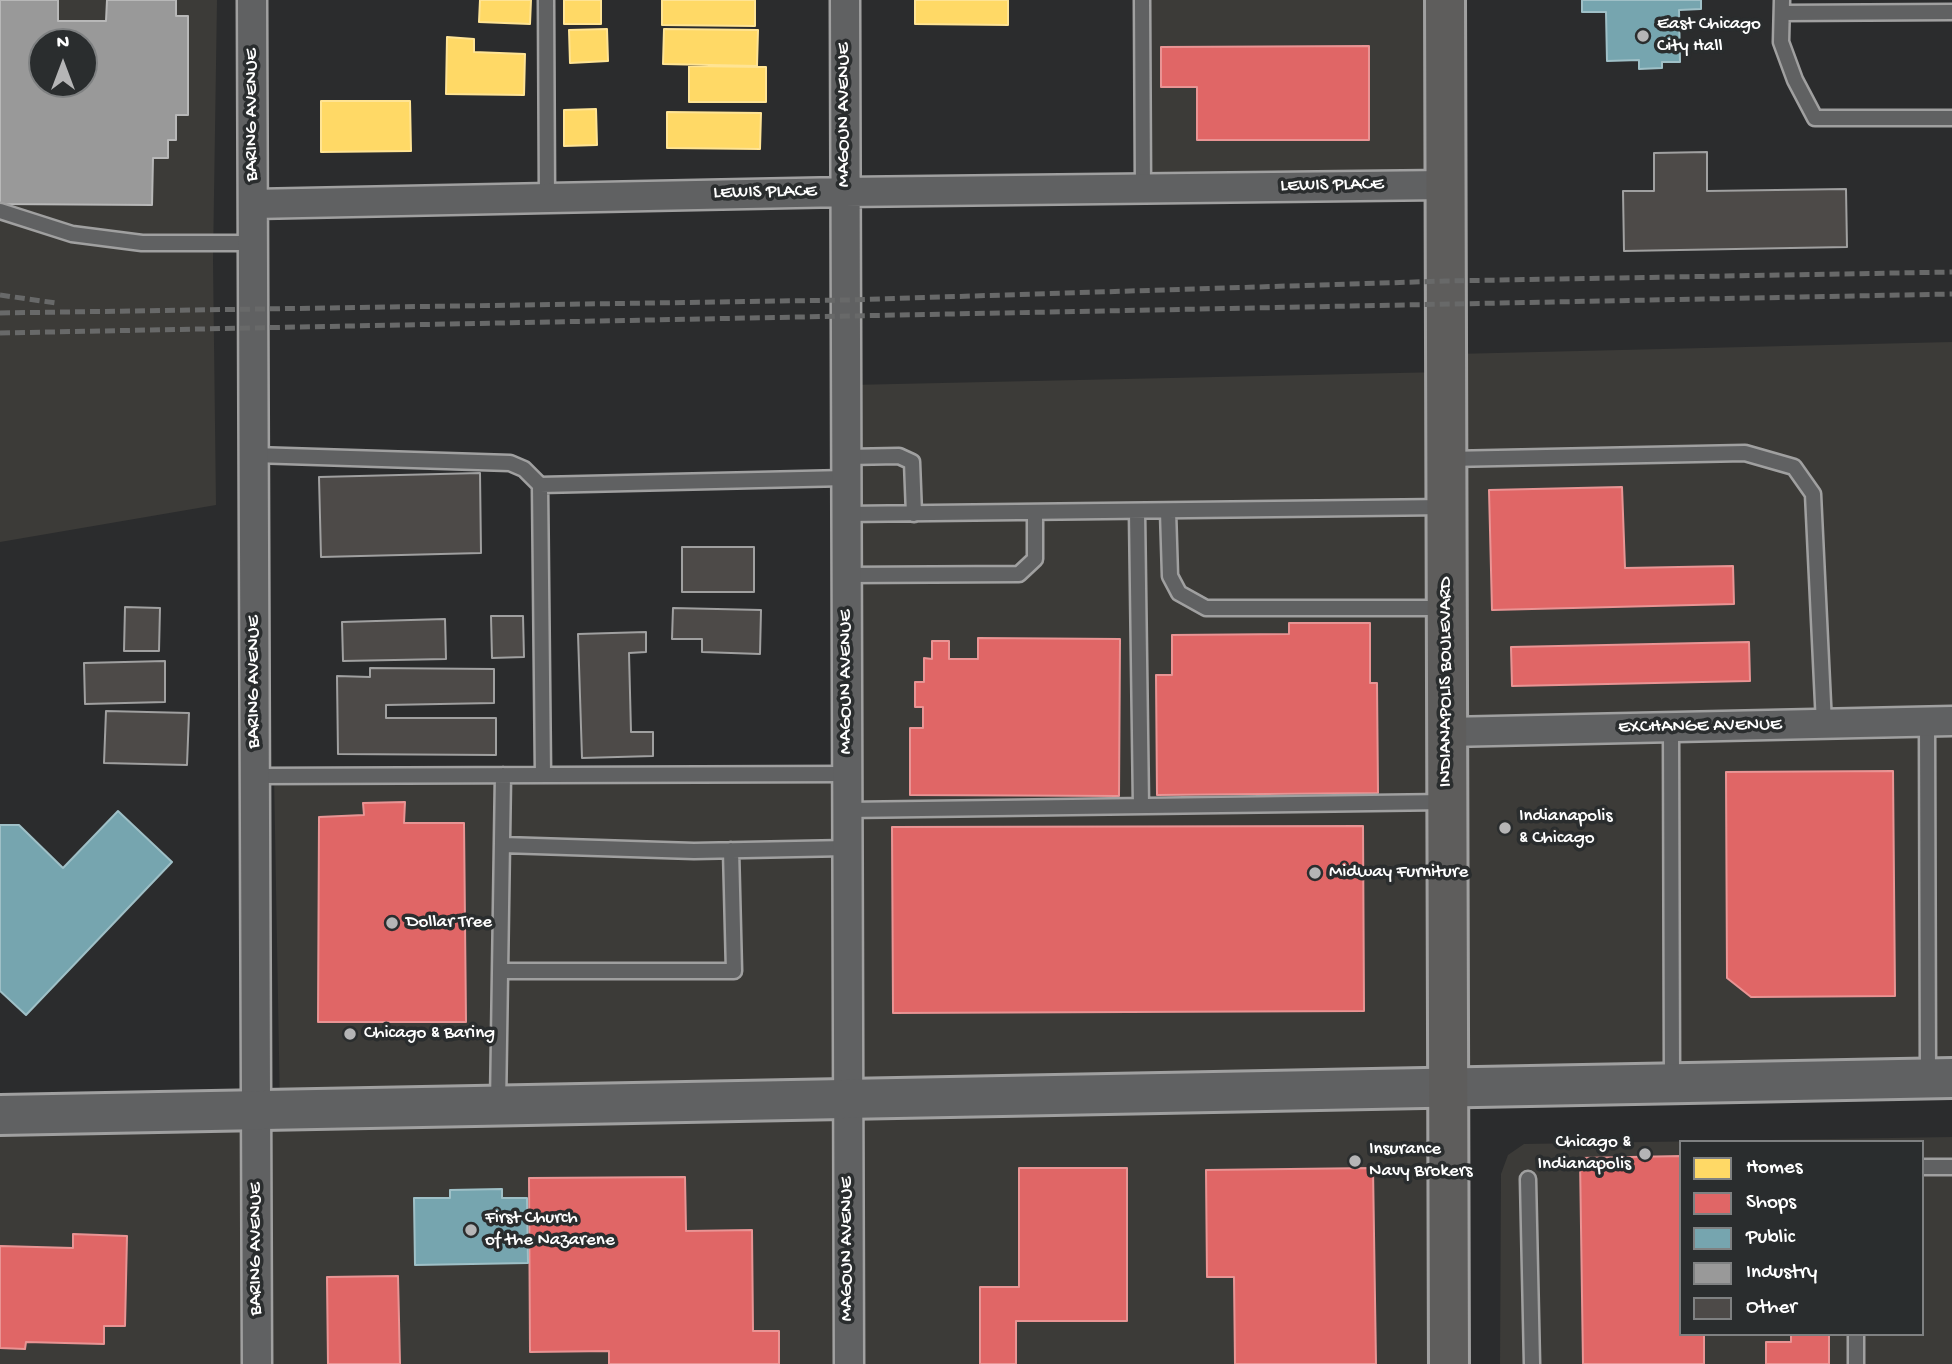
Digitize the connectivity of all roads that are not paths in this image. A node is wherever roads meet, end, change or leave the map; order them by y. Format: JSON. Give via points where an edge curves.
{"nodes":[{"id":1,"x":252,"y":0,"type":"edge"},
{"id":2,"x":546,"y":0,"type":"edge"},
{"id":3,"x":845,"y":0,"type":"edge"},
{"id":4,"x":1142,"y":0,"type":"edge"},
{"id":5,"x":1444,"y":0,"type":"edge"},
{"id":6,"x":1782,"y":6,"type":"edge"},
{"id":7,"x":1952,"y":12,"type":"edge"},
{"id":8,"x":1952,"y":118,"type":"edge"},
{"id":9,"x":1445,"y":185,"type":"junction"},
{"id":10,"x":1143,"y":188,"type":"junction"},
{"id":11,"x":845,"y":192,"type":"junction"},
{"id":12,"x":547,"y":197,"type":"junction"},
{"id":13,"x":253,"y":204,"type":"junction"},
{"id":14,"x":0,"y":211,"type":"edge"},
{"id":15,"x":254,"y":243,"type":"junction"},
{"id":16,"x":254,"y":455,"type":"junction"},
{"id":17,"x":1446,"y":459,"type":"junction"},
{"id":18,"x":846,"y":467,"type":"junction"},
{"id":19,"x":540,"y":485,"type":"junction"},
{"id":20,"x":1446,"y":507,"type":"junction"},
{"id":21,"x":1168,"y":511,"type":"junction"},
{"id":22,"x":1137,"y":512,"type":"junction"},
{"id":23,"x":1035,"y":513,"type":"junction"},
{"id":24,"x":846,"y":514,"type":"junction"},
{"id":25,"x":914,"y":514,"type":"junction"},
{"id":26,"x":847,"y":575,"type":"junction"},
{"id":27,"x":1447,"y":608,"type":"junction"},
{"id":28,"x":1940,"y":721,"type":"edge"},
{"id":29,"x":1824,"y":724,"type":"junction"},
{"id":30,"x":1671,"y":728,"type":"junction"},
{"id":31,"x":1447,"y":732,"type":"junction"},
{"id":32,"x":847,"y":774,"type":"junction"},
{"id":33,"x":503,"y":775,"type":"junction"},
{"id":34,"x":543,"y":775,"type":"junction"},
{"id":35,"x":255,"y":776,"type":"junction"},
{"id":36,"x":1447,"y":802,"type":"junction"},
{"id":37,"x":1141,"y":806,"type":"junction"},
{"id":38,"x":847,"y":810,"type":"junction"},
{"id":39,"x":503,"y":845,"type":"junction"},
{"id":40,"x":848,"y":848,"type":"junction"},
{"id":41,"x":731,"y":850,"type":"junction"},
{"id":42,"x":500,"y":971,"type":"junction"},
{"id":43,"x":1940,"y":1078,"type":"edge"},
{"id":44,"x":1672,"y":1083,"type":"junction"},
{"id":45,"x":1448,"y":1089,"type":"junction"},
{"id":46,"x":848,"y":1098,"type":"junction"},
{"id":47,"x":498,"y":1105,"type":"junction"},
{"id":48,"x":256,"y":1110,"type":"junction"},
{"id":49,"x":0,"y":1115,"type":"edge"},
{"id":50,"x":1924,"y":1167,"type":"edge"},
{"id":51,"x":1952,"y":1167,"type":"edge"},
{"id":52,"x":1528,"y":1179,"type":"dead end"},
{"id":53,"x":1856,"y":1336,"type":"edge"},
{"id":54,"x":257,"y":1364,"type":"edge"},
{"id":55,"x":849,"y":1364,"type":"edge"},
{"id":56,"x":1449,"y":1364,"type":"edge"},
{"id":57,"x":1532,"y":1364,"type":"edge"},
{"id":58,"x":1856,"y":1364,"type":"edge"}],
"edges":[{"from":1,"to":13,"type":"street","name":"BARING AVENUE"},
{"from":2,"to":12,"type":"lane"},
{"from":3,"to":11,"type":"street","name":"MAGOUN AVENUE"},
{"from":4,"to":10,"type":"lane"},
{"from":5,"to":9,"type":"main road","name":"INDIANAPOLIS BOULEVARD"},
{"from":6,"to":7,"type":"lane"},
{"from":6,"to":8,"type":"lane","via":[[1781,41],[1815,118]]},
{"from":9,"to":10,"type":"street","name":"LEWIS PLACE"},
{"from":9,"to":17,"type":"main road","name":"INDIANAPOLIS BOULEVARD"},
{"from":10,"to":11,"type":"street","name":"LEWIS PLACE"},
{"from":11,"to":12,"type":"street","name":"LEWIS PLACE"},
{"from":11,"to":18,"type":"street","name":"MAGOUN AVENUE"},
{"from":12,"to":13,"type":"street","name":"LEWIS PLACE"},
{"from":13,"to":15,"type":"street","name":"BARING AVENUE"},
{"from":14,"to":15,"type":"lane","via":[[72,234],[142,243]]},
{"from":15,"to":16,"type":"street","name":"BARING AVENUE"},
{"from":16,"to":19,"type":"lane","via":[[510,463]]},
{"from":16,"to":35,"type":"street","name":"BARING AVENUE"},
{"from":17,"to":20,"type":"main road","name":"INDIANAPOLIS BOULEVARD"},
{"from":17,"to":29,"type":"lane","via":[[1745,453],[1794,467],[1813,494]]},
{"from":18,"to":19,"type":"lane"},
{"from":18,"to":24,"type":"street","name":"MAGOUN AVENUE"},
{"from":18,"to":25,"type":"lane","via":[[899,456],[912,462]]},
{"from":19,"to":34,"type":"lane"},
{"from":20,"to":21,"type":"lane"},
{"from":20,"to":27,"type":"main road","name":"INDIANAPOLIS BOULEVARD"},
{"from":21,"to":22,"type":"lane"},
{"from":21,"to":27,"type":"lane","via":[[1170,576],[1180,593],[1206,608]]},
{"from":22,"to":23,"type":"lane"},
{"from":22,"to":37,"type":"lane"},
{"from":23,"to":25,"type":"lane"},
{"from":23,"to":26,"type":"lane","via":[[1035,559],[1019,574]]},
{"from":24,"to":25,"type":"lane"},
{"from":24,"to":26,"type":"street","name":"MAGOUN AVENUE"},
{"from":26,"to":32,"type":"street","name":"MAGOUN AVENUE"},
{"from":27,"to":31,"type":"main road","name":"INDIANAPOLIS BOULEVARD"},
{"from":28,"to":29,"type":"street","name":"EXCHANGE AVENUE"},
{"from":28,"to":43,"type":"lane"},
{"from":29,"to":30,"type":"street","name":"EXCHANGE AVENUE"},
{"from":30,"to":31,"type":"street","name":"EXCHANGE AVENUE"},
{"from":30,"to":44,"type":"lane"},
{"from":31,"to":36,"type":"main road","name":"INDIANAPOLIS BOULEVARD"},
{"from":32,"to":34,"type":"lane"},
{"from":32,"to":38,"type":"street","name":"MAGOUN AVENUE"},
{"from":33,"to":34,"type":"lane"},
{"from":33,"to":35,"type":"lane"},
{"from":33,"to":39,"type":"lane"},
{"from":35,"to":48,"type":"street","name":"BARING AVENUE"},
{"from":36,"to":37,"type":"lane"},
{"from":36,"to":45,"type":"main road","name":"INDIANAPOLIS BOULEVARD"},
{"from":37,"to":38,"type":"lane"},
{"from":38,"to":40,"type":"street","name":"MAGOUN AVENUE"},
{"from":39,"to":41,"type":"lane"},
{"from":39,"to":42,"type":"lane"},
{"from":40,"to":41,"type":"lane"},
{"from":40,"to":46,"type":"street","name":"MAGOUN AVENUE"},
{"from":41,"to":42,"type":"lane","via":[[734,971]]},
{"from":42,"to":47,"type":"lane"},
{"from":43,"to":44,"type":"main road"},
{"from":44,"to":45,"type":"main road"},
{"from":45,"to":46,"type":"main road"},
{"from":45,"to":56,"type":"main road","name":"INDIANAPOLIS BOULEVARD"},
{"from":46,"to":47,"type":"main road"},
{"from":46,"to":55,"type":"street","name":"MAGOUN AVENUE"},
{"from":47,"to":48,"type":"main road"},
{"from":48,"to":49,"type":"main road"},
{"from":48,"to":54,"type":"street","name":"BARING AVENUE"},
{"from":50,"to":51,"type":"lane"},
{"from":52,"to":57,"type":"lane"},
{"from":53,"to":58,"type":"lane"}]}
